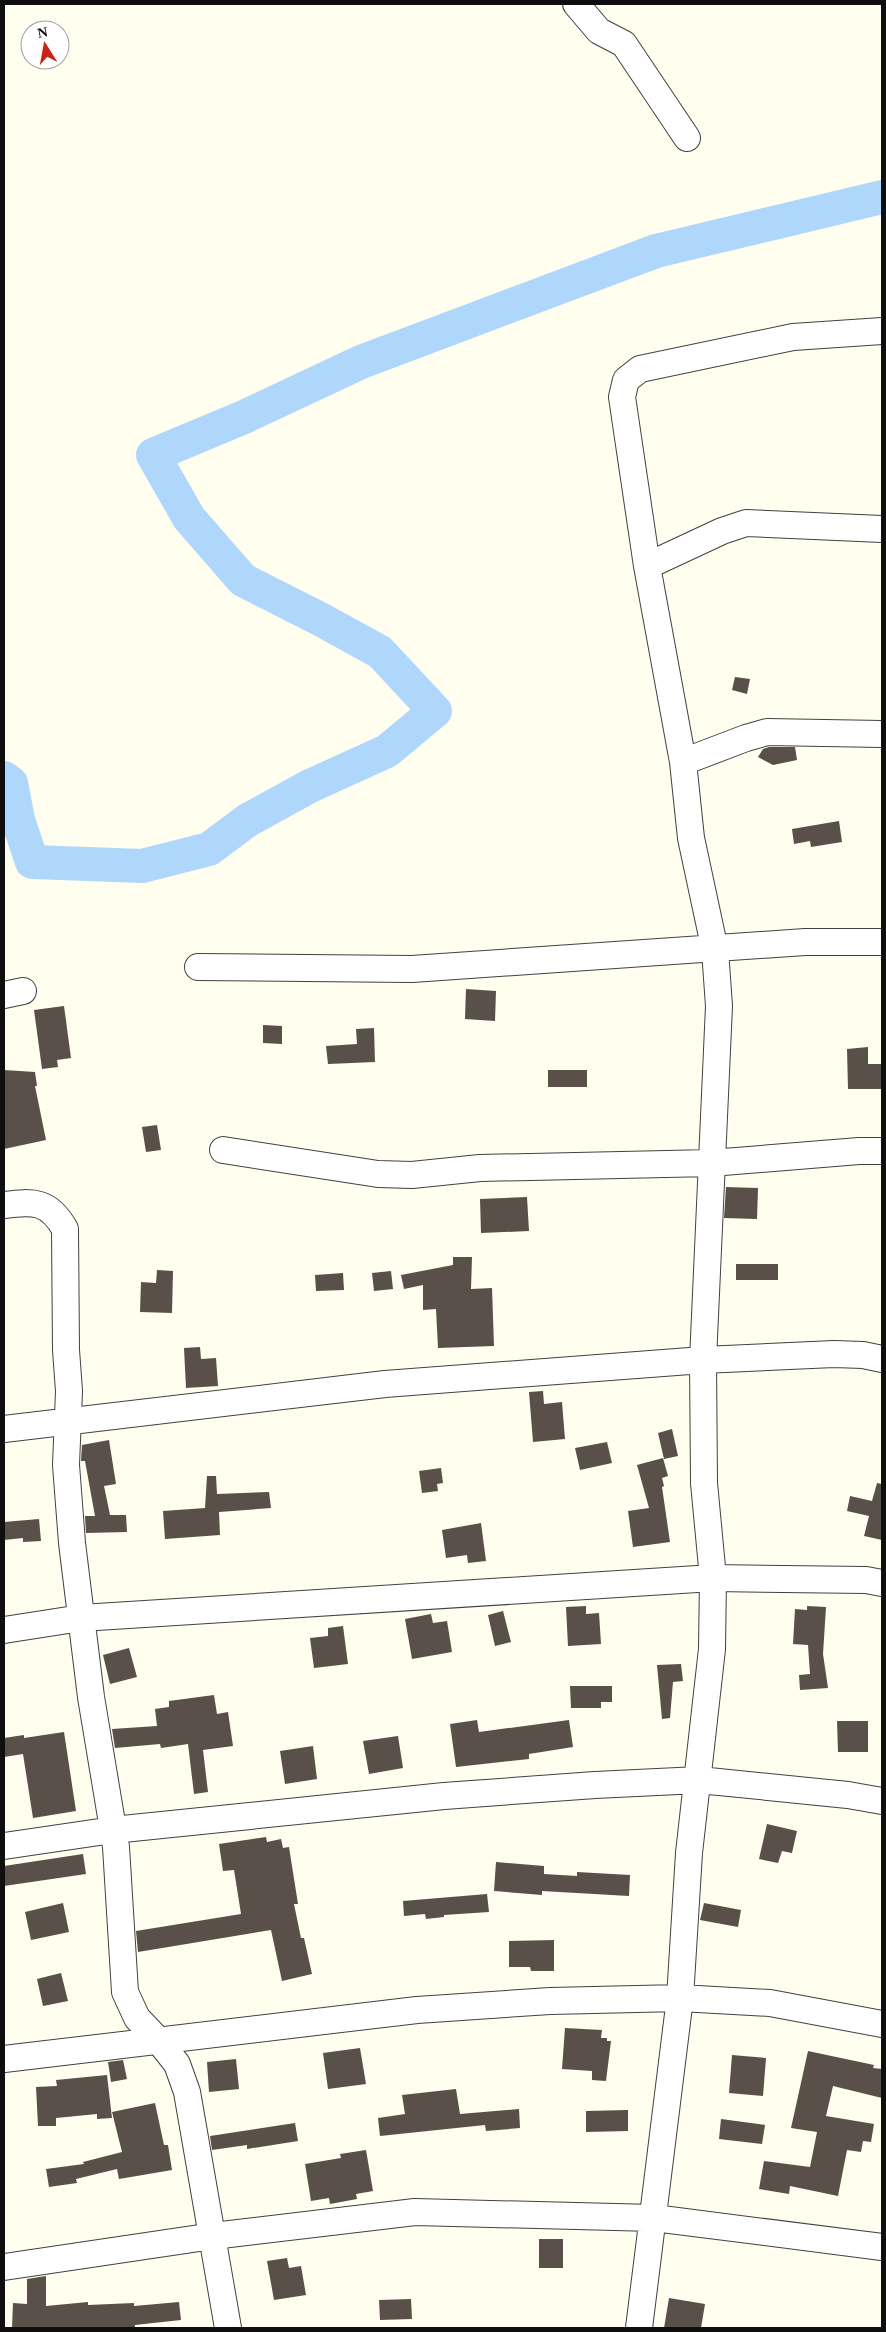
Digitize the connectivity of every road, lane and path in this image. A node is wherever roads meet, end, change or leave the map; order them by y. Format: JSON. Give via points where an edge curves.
{"nodes":[{"id":1,"x":576,"y":4,"type":"edge"},
{"id":2,"x":687,"y":138,"type":"dead end"},
{"id":3,"x":882,"y":331,"type":"edge"},
{"id":4,"x":882,"y":529,"type":"edge"},
{"id":5,"x":647,"y":566,"type":"junction"},
{"id":6,"x":882,"y":734,"type":"edge"},
{"id":7,"x":683,"y":762,"type":"junction"},
{"id":8,"x":882,"y":942,"type":"edge"},
{"id":9,"x":715,"y":950,"type":"junction"},
{"id":10,"x":198,"y":967,"type":"dead end"},
{"id":11,"x":223,"y":1150,"type":"dead end"},
{"id":12,"x":882,"y":1151,"type":"edge"},
{"id":13,"x":711,"y":1163,"type":"junction"},
{"id":14,"x":4,"y":1205,"type":"edge"},
{"id":15,"x":882,"y":1359,"type":"edge"},
{"id":16,"x":703,"y":1360,"type":"junction"},
{"id":17,"x":69,"y":1422,"type":"junction"},
{"id":18,"x":4,"y":1429,"type":"edge"},
{"id":19,"x":713,"y":1578,"type":"junction"},
{"id":20,"x":882,"y":1583,"type":"edge"},
{"id":21,"x":81,"y":1618,"type":"junction"},
{"id":22,"x":4,"y":1630,"type":"edge"},
{"id":23,"x":699,"y":1780,"type":"junction"},
{"id":24,"x":882,"y":1801,"type":"edge"},
{"id":25,"x":113,"y":1830,"type":"junction"},
{"id":26,"x":4,"y":1846,"type":"edge"},
{"id":27,"x":680,"y":1998,"type":"junction"},
{"id":28,"x":882,"y":2024,"type":"edge"},
{"id":29,"x":158,"y":2040,"type":"junction"},
{"id":30,"x":4,"y":2059,"type":"edge"},
{"id":31,"x":654,"y":2218,"type":"junction"},
{"id":32,"x":213,"y":2236,"type":"junction"},
{"id":33,"x":882,"y":2247,"type":"edge"},
{"id":34,"x":4,"y":2267,"type":"edge"},
{"id":35,"x":228,"y":2328,"type":"edge"},
{"id":36,"x":639,"y":2328,"type":"edge"}],
"edges":[{"from":1,"to":2,"type":"street","via":[[599,31],[624,44]]},
{"from":3,"to":5,"type":"street","via":[[793,337],[640,369],[626,380],[622,397]]},
{"from":4,"to":5,"type":"street","via":[[746,523]]},
{"from":5,"to":7,"type":"street"},
{"from":6,"to":7,"type":"street","via":[[767,732]]},
{"from":7,"to":9,"type":"street","via":[[691,838]]},
{"from":8,"to":9,"type":"street","via":[[805,942]]},
{"from":9,"to":10,"type":"street","via":[[412,969]]},
{"from":9,"to":13,"type":"street","via":[[719,1006]]},
{"from":11,"to":13,"type":"street","via":[[378,1174],[412,1176],[480,1168]]},
{"from":12,"to":13,"type":"street"},
{"from":13,"to":16,"type":"street"},
{"from":14,"to":17,"type":"street","via":[[43,1205],[57,1214],[65,1229]]},
{"from":15,"to":16,"type":"street","via":[[834,1354]]},
{"from":16,"to":17,"type":"street","via":[[385,1384]]},
{"from":16,"to":19,"type":"street","via":[[704,1483]]},
{"from":17,"to":18,"type":"street"},
{"from":17,"to":21,"type":"street","via":[[66,1465]]},
{"from":19,"to":20,"type":"street","via":[[866,1580]]},
{"from":19,"to":21,"type":"street"},
{"from":19,"to":23,"type":"street","via":[[712,1649]]},
{"from":21,"to":22,"type":"street"},
{"from":21,"to":25,"type":"street"},
{"from":23,"to":24,"type":"street","via":[[848,1794]]},
{"from":23,"to":25,"type":"street","via":[[595,1784],[444,1796]]},
{"from":23,"to":27,"type":"street","via":[[689,1853]]},
{"from":25,"to":26,"type":"street"},
{"from":25,"to":29,"type":"street","via":[[126,1992],[137,2018]]},
{"from":27,"to":28,"type":"street","via":[[770,2003]]},
{"from":27,"to":29,"type":"street","via":[[550,2001],[417,2010]]},
{"from":27,"to":31,"type":"street"},
{"from":29,"to":30,"type":"street"},
{"from":29,"to":32,"type":"street","via":[[177,2064],[187,2092]]},
{"from":31,"to":32,"type":"street","via":[[415,2212]]},
{"from":31,"to":33,"type":"street"},
{"from":31,"to":36,"type":"street"},
{"from":32,"to":34,"type":"street"},
{"from":32,"to":35,"type":"street"}]}
